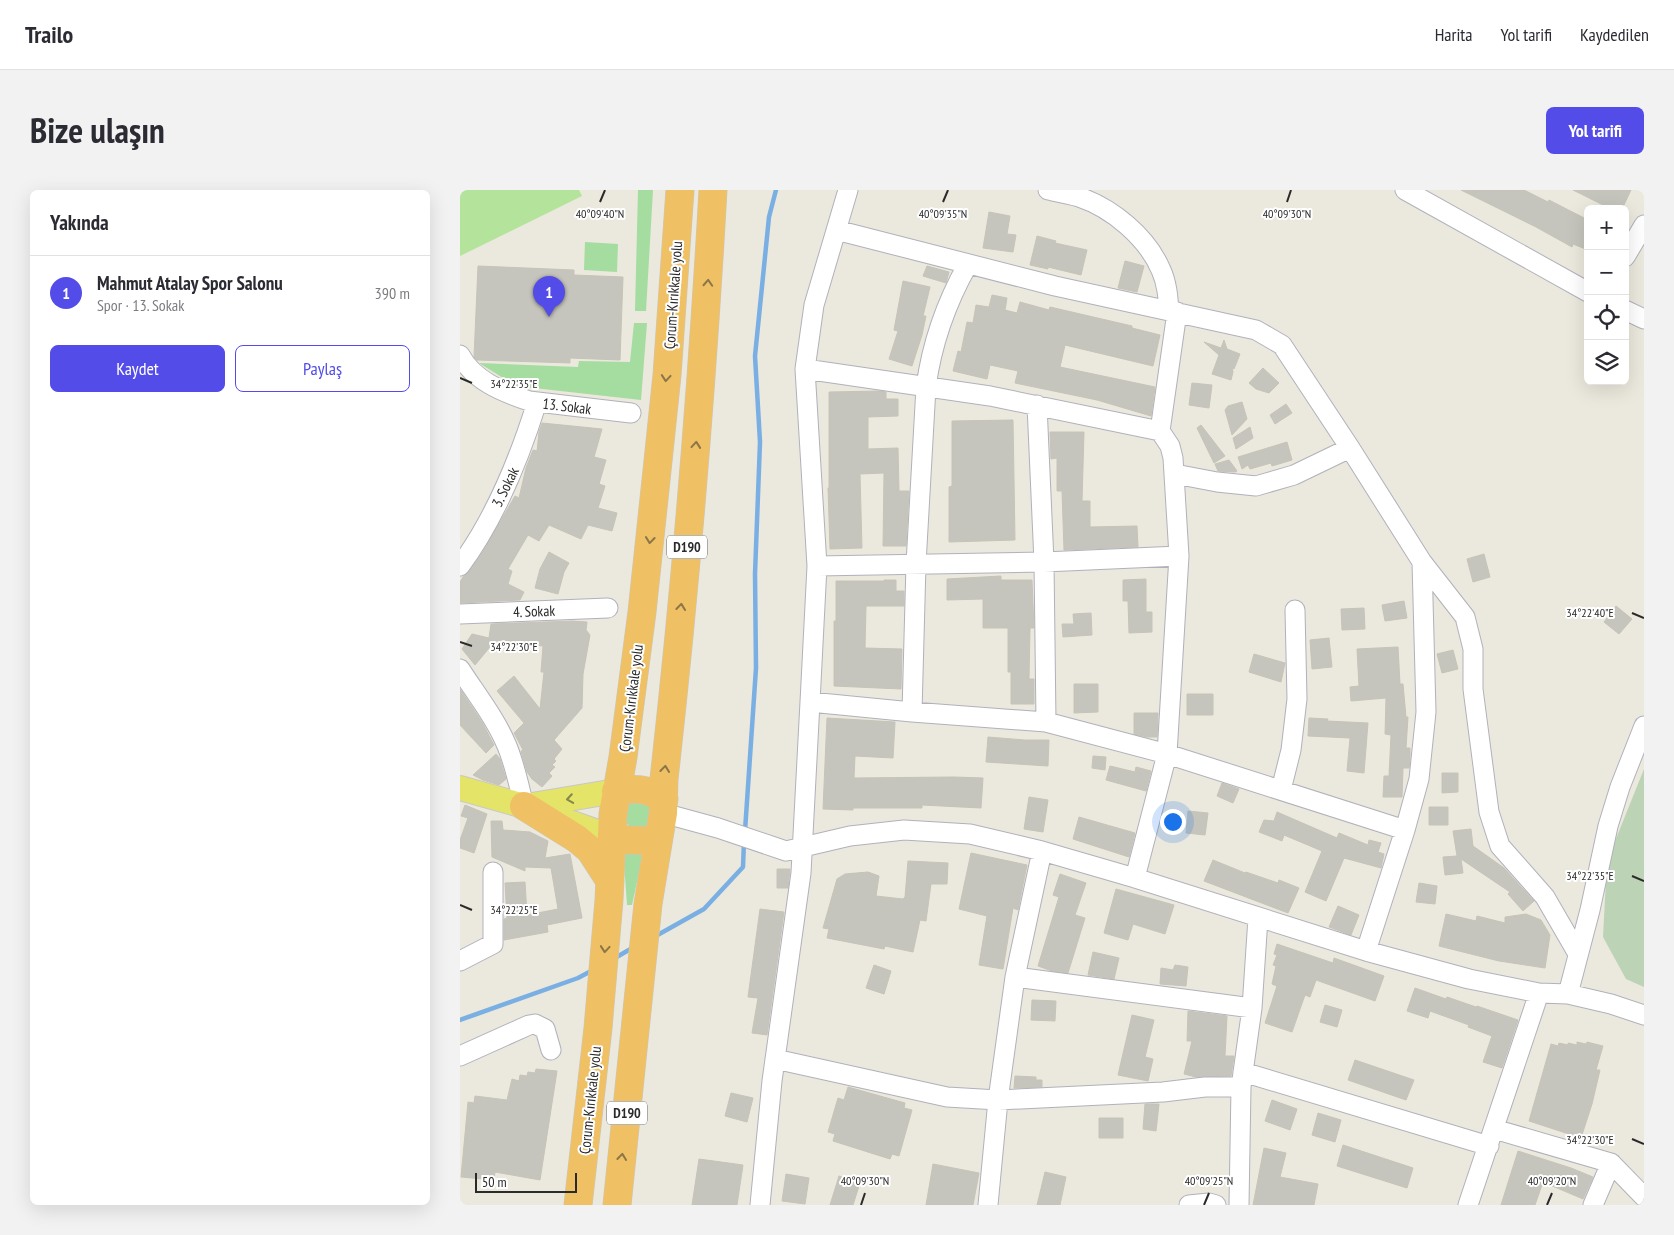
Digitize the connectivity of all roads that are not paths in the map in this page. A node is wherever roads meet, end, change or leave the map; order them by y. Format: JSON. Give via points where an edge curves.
{"nodes":[{"id":1,"x":680,"y":190,"type":"edge"},
{"id":2,"x":714,"y":190,"type":"edge"},
{"id":3,"x":848,"y":190,"type":"edge"},
{"id":4,"x":1048,"y":190,"type":"edge"},
{"id":5,"x":1405,"y":190,"type":"edge"},
{"id":6,"x":1644,"y":225,"type":"edge"},
{"id":7,"x":836,"y":230,"type":"junction"},
{"id":8,"x":1629,"y":251,"type":"edge"},
{"id":9,"x":968,"y":264,"type":"junction"},
{"id":10,"x":1584,"y":290,"type":"edge"},
{"id":11,"x":1173,"y":312,"type":"junction"},
{"id":12,"x":1629,"y":312,"type":"edge"},
{"id":13,"x":1644,"y":319,"type":"edge"},
{"id":14,"x":460,"y":355,"type":"edge"},
{"id":15,"x":805,"y":369,"type":"junction"},
{"id":16,"x":926,"y":387,"type":"junction"},
{"id":17,"x":537,"y":402,"type":"junction"},
{"id":18,"x":1036,"y":405,"type":"junction"},
{"id":19,"x":631,"y":413,"type":"dead end"},
{"id":20,"x":1160,"y":431,"type":"junction"},
{"id":21,"x":1350,"y":448,"type":"junction"},
{"id":22,"x":1175,"y":474,"type":"junction"},
{"id":23,"x":1179,"y":556,"type":"junction"},
{"id":24,"x":1044,"y":562,"type":"junction"},
{"id":25,"x":1422,"y":562,"type":"junction"},
{"id":26,"x":916,"y":564,"type":"junction"},
{"id":27,"x":460,"y":566,"type":"edge"},
{"id":28,"x":817,"y":566,"type":"junction"},
{"id":29,"x":608,"y":608,"type":"dead end"},
{"id":30,"x":1295,"y":610,"type":"dead end"},
{"id":31,"x":460,"y":614,"type":"edge"},
{"id":32,"x":460,"y":669,"type":"edge"},
{"id":33,"x":810,"y":702,"type":"junction"},
{"id":34,"x":912,"y":712,"type":"junction"},
{"id":35,"x":1046,"y":722,"type":"junction"},
{"id":36,"x":1644,"y":726,"type":"edge"},
{"id":37,"x":1167,"y":754,"type":"junction"},
{"id":38,"x":460,"y":788,"type":"edge"},
{"id":39,"x":1281,"y":790,"type":"junction"},
{"id":40,"x":616,"y":791,"type":"junction"},
{"id":41,"x":524,"y":806,"type":"junction"},
{"id":42,"x":663,"y":806,"type":"junction"},
{"id":43,"x":1405,"y":830,"type":"junction"},
{"id":44,"x":612,"y":837,"type":"junction"},
{"id":45,"x":658,"y":841,"type":"junction"},
{"id":46,"x":794,"y":849,"type":"junction"},
{"id":47,"x":1042,"y":851,"type":"junction"},
{"id":48,"x":493,"y":872,"type":"dead end"},
{"id":49,"x":1135,"y":878,"type":"junction"},
{"id":50,"x":610,"y":891,"type":"junction"},
{"id":51,"x":1258,"y":918,"type":"junction"},
{"id":52,"x":1366,"y":951,"type":"junction"},
{"id":53,"x":1578,"y":954,"type":"junction"},
{"id":54,"x":460,"y":961,"type":"edge"},
{"id":55,"x":1015,"y":977,"type":"junction"},
{"id":56,"x":1539,"y":993,"type":"junction"},
{"id":57,"x":1568,"y":994,"type":"junction"},
{"id":58,"x":1252,"y":1008,"type":"junction"},
{"id":59,"x":1644,"y":1015,"type":"edge"},
{"id":60,"x":551,"y":1050,"type":"dead end"},
{"id":61,"x":460,"y":1056,"type":"edge"},
{"id":62,"x":775,"y":1059,"type":"junction"},
{"id":63,"x":1242,"y":1080,"type":"junction"},
{"id":64,"x":998,"y":1100,"type":"junction"},
{"id":65,"x":1492,"y":1138,"type":"junction"},
{"id":66,"x":1611,"y":1163,"type":"junction"},
{"id":67,"x":1644,"y":1197,"type":"edge"},
{"id":68,"x":578,"y":1205,"type":"edge"},
{"id":69,"x":617,"y":1205,"type":"edge"},
{"id":70,"x":760,"y":1205,"type":"edge"},
{"id":71,"x":988,"y":1205,"type":"edge"},
{"id":72,"x":1189,"y":1205,"type":"edge"},
{"id":73,"x":1216,"y":1205,"type":"edge"},
{"id":74,"x":1239,"y":1205,"type":"edge"},
{"id":75,"x":1468,"y":1205,"type":"edge"},
{"id":76,"x":1593,"y":1205,"type":"edge"}],
"edges":[{"from":1,"to":40,"type":"highway","name":"Çorum-Kırıkkale yolu","number":"D190","one_way":true,"via":[[667,375],[641,621]]},
{"from":42,"to":2,"type":"highway","number":"D190","one_way":true,"via":[[705,334]]},
{"from":3,"to":7,"type":"street"},
{"from":4,"to":11,"type":"street","via":[[1096,204],[1137,236],[1161,270]]},
{"from":5,"to":10,"type":"street"},
{"from":6,"to":8,"type":"street"},
{"from":7,"to":9,"type":"street"},
{"from":7,"to":15,"type":"street","via":[[814,305]]},
{"from":9,"to":11,"type":"street"},
{"from":9,"to":16,"type":"street","via":[[940,323]]},
{"from":11,"to":20,"type":"street"},
{"from":11,"to":21,"type":"street","via":[[1256,330],[1282,345]]},
{"from":12,"to":13,"type":"street"},
{"from":14,"to":17,"type":"street","name":"13. Sokak","via":[[474,374],[491,385]]},
{"from":15,"to":16,"type":"street"},
{"from":15,"to":28,"type":"street"},
{"from":16,"to":18,"type":"street"},
{"from":16,"to":26,"type":"street"},
{"from":17,"to":19,"type":"street","name":"13. Sokak"},
{"from":17,"to":27,"type":"street","name":"3. Sokak","via":[[508,483]]},
{"from":18,"to":20,"type":"street"},
{"from":18,"to":24,"type":"street"},
{"from":20,"to":22,"type":"street","via":[[1170,446]]},
{"from":21,"to":22,"type":"street","via":[[1294,475],[1256,486]]},
{"from":21,"to":25,"type":"street"},
{"from":22,"to":23,"type":"street"},
{"from":23,"to":24,"type":"street"},
{"from":23,"to":37,"type":"street"},
{"from":24,"to":26,"type":"street"},
{"from":24,"to":35,"type":"street"},
{"from":25,"to":43,"type":"street","via":[[1426,712],[1419,779]]},
{"from":25,"to":53,"type":"street","via":[[1465,617],[1473,649],[1473,689],[1489,812],[1500,846],[1545,897]]},
{"from":26,"to":28,"type":"street"},
{"from":26,"to":34,"type":"street"},
{"from":28,"to":33,"type":"street"},
{"from":29,"to":31,"type":"street","name":"4. Sokak"},
{"from":30,"to":39,"type":"street","via":[[1297,699],[1291,750]]},
{"from":32,"to":41,"type":"street","via":[[507,745]]},
{"from":33,"to":34,"type":"street"},
{"from":33,"to":46,"type":"street"},
{"from":34,"to":35,"type":"street"},
{"from":35,"to":37,"type":"street"},
{"from":36,"to":53,"type":"street","via":[[1608,826]]},
{"from":37,"to":39,"type":"street"},
{"from":37,"to":49,"type":"street"},
{"from":38,"to":41,"type":"main road"},
{"from":39,"to":43,"type":"street"},
{"from":40,"to":41,"type":"main road","one_way":true},
{"from":40,"to":42,"type":"highway","via":[[647,790]]},
{"from":40,"to":44,"type":"highway","name":"Çorum-Kırıkkale yolu","number":"D190"},
{"from":41,"to":44,"type":"main road"},
{"from":41,"to":50,"type":"highway","via":[[590,850]]},
{"from":42,"to":45,"type":"highway","number":"D190"},
{"from":42,"to":46,"type":"street","via":[[718,828]]},
{"from":43,"to":52,"type":"street"},
{"from":44,"to":45,"type":"highway"},
{"from":44,"to":50,"type":"highway","name":"Çorum-Kırıkkale yolu","number":"D190"},
{"from":69,"to":45,"type":"highway","number":"D190","one_way":true,"via":[[648,904]]},
{"from":46,"to":47,"type":"street","via":[[850,836],[904,830],[970,834]]},
{"from":46,"to":62,"type":"street","via":[[801,873]]},
{"from":47,"to":49,"type":"street"},
{"from":47,"to":55,"type":"street"},
{"from":48,"to":54,"type":"street","via":[[493,944]]},
{"from":49,"to":51,"type":"street"},
{"from":50,"to":68,"type":"highway","name":"Çorum-Kırıkkale yolu","number":"D190","one_way":true},
{"from":51,"to":52,"type":"street"},
{"from":51,"to":58,"type":"street"},
{"from":52,"to":56,"type":"street","via":[[1469,979]]},
{"from":53,"to":57,"type":"street"},
{"from":55,"to":58,"type":"street"},
{"from":55,"to":64,"type":"street"},
{"from":56,"to":57,"type":"street"},
{"from":56,"to":65,"type":"street"},
{"from":57,"to":59,"type":"street"},
{"from":58,"to":63,"type":"street"},
{"from":60,"to":61,"type":"street","via":[[545,1029],[536,1024]]},
{"from":62,"to":64,"type":"street","via":[[947,1097]]},
{"from":62,"to":70,"type":"street"},
{"from":63,"to":64,"type":"street","via":[[1163,1092]]},
{"from":63,"to":65,"type":"street"},
{"from":63,"to":74,"type":"street"},
{"from":64,"to":71,"type":"street"},
{"from":65,"to":66,"type":"street"},
{"from":65,"to":75,"type":"street"},
{"from":66,"to":67,"type":"street"},
{"from":66,"to":76,"type":"street"},
{"from":72,"to":73,"type":"street"}]}
